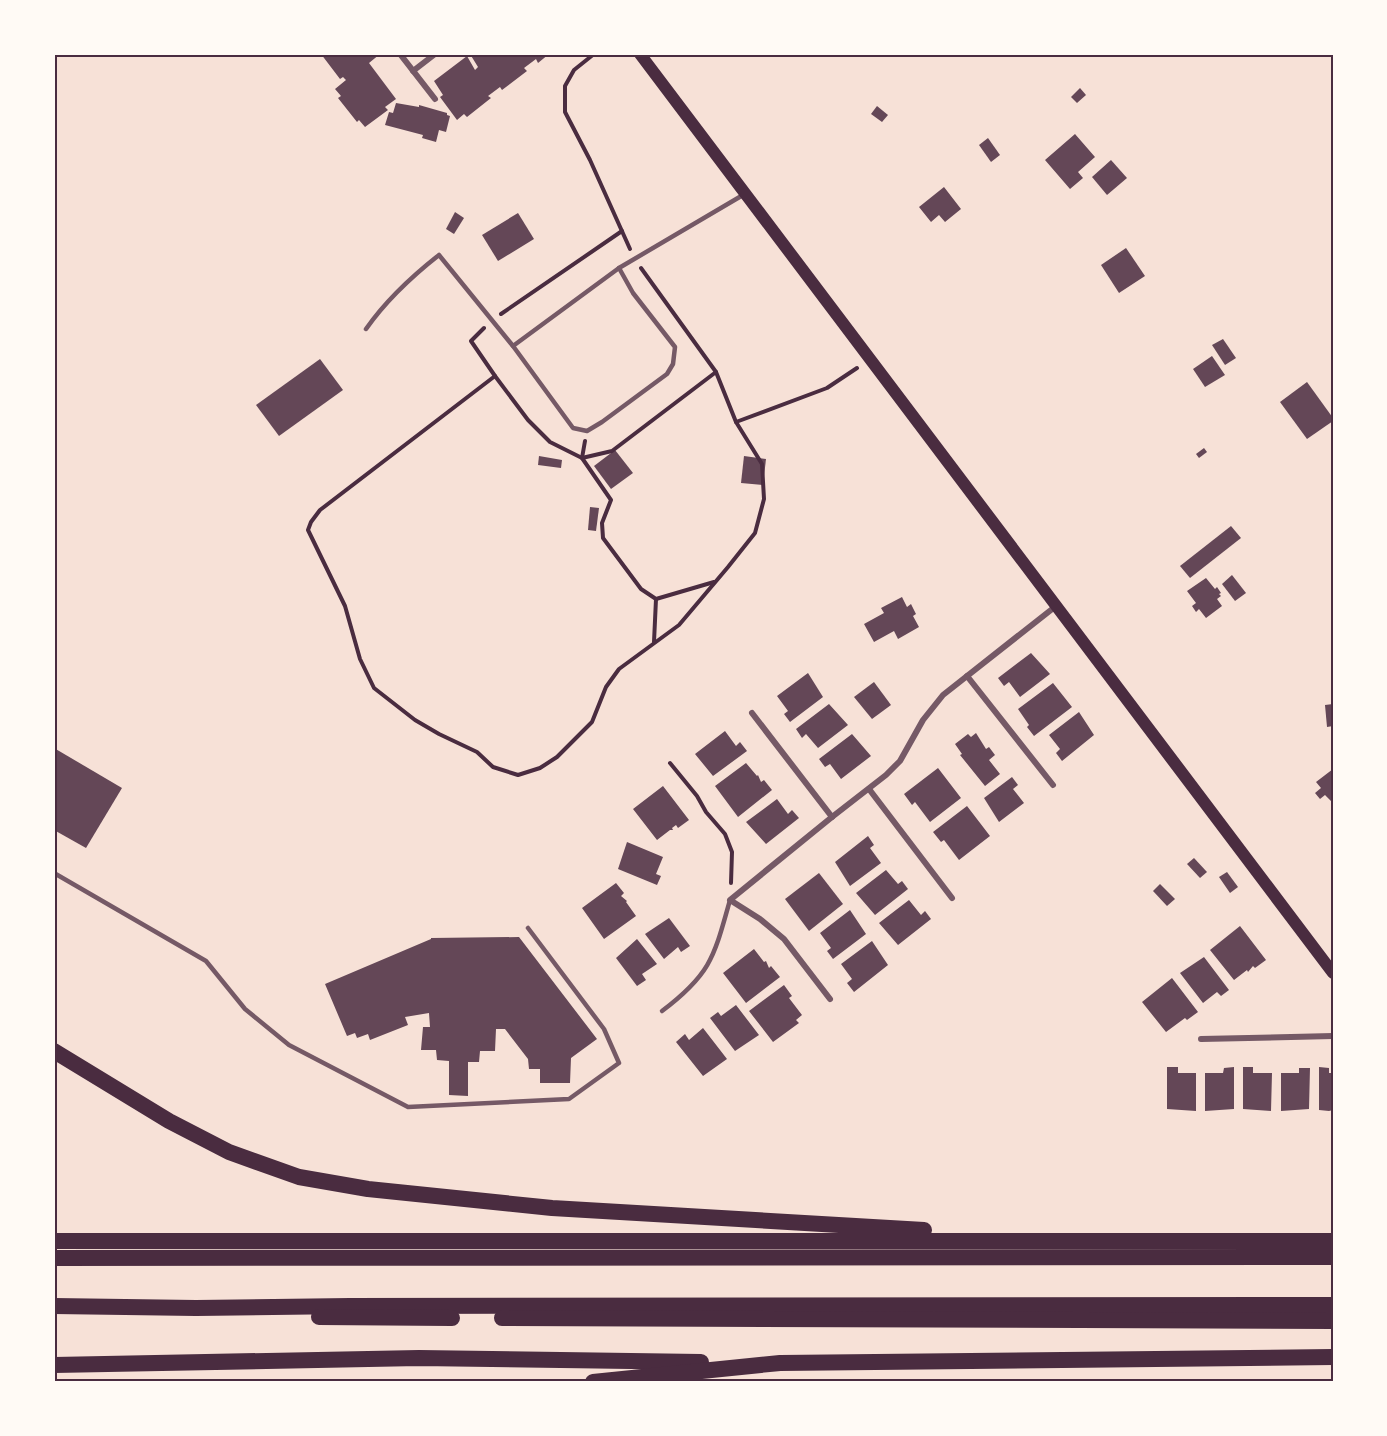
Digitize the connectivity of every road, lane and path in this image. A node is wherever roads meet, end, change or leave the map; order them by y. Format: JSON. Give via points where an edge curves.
{"nodes":[{"id":1,"x":400,"y":54,"type":"edge"},
{"id":2,"x":435,"y":54,"type":"edge"},
{"id":3,"x":640,"y":54,"type":"edge"},
{"id":4,"x":413,"y":71,"type":"junction"},
{"id":5,"x":435,"y":99,"type":"dead end"},
{"id":6,"x":745,"y":193,"type":"junction"},
{"id":7,"x":622,"y":231,"type":"dead end"},
{"id":8,"x":619,"y":268,"type":"junction"},
{"id":9,"x":492,"y":320,"type":"junction"},
{"id":10,"x":366,"y":329,"type":"dead end"},
{"id":11,"x":513,"y":346,"type":"junction"},
{"id":12,"x":870,"y":359,"type":"junction"},
{"id":13,"x":716,"y":372,"type":"dead end"},
{"id":14,"x":495,"y":376,"type":"junction"},
{"id":15,"x":736,"y":422,"type":"dead end"},
{"id":16,"x":587,"y":431,"type":"junction"},
{"id":17,"x":582,"y":458,"type":"junction"},
{"id":18,"x":715,"y":582,"type":"dead end"},
{"id":19,"x":656,"y":599,"type":"junction"},
{"id":20,"x":1056,"y":606,"type":"junction"},
{"id":21,"x":967,"y":676,"type":"junction"},
{"id":22,"x":752,"y":713,"type":"dead end"},
{"id":23,"x":670,"y":763,"type":"dead end"},
{"id":24,"x":1053,"y":785,"type":"dead end"},
{"id":25,"x":869,"y":789,"type":"junction"},
{"id":26,"x":832,"y":817,"type":"junction"},
{"id":27,"x":54,"y":873,"type":"edge"},
{"id":28,"x":952,"y":898,"type":"dead end"},
{"id":29,"x":730,"y":900,"type":"junction"},
{"id":30,"x":528,"y":928,"type":"dead end"},
{"id":31,"x":1333,"y":973,"type":"edge"},
{"id":32,"x":830,"y":999,"type":"dead end"},
{"id":33,"x":662,"y":1011,"type":"dead end"},
{"id":34,"x":1333,"y":1036,"type":"edge"},
{"id":35,"x":1201,"y":1039,"type":"dead end"},
{"id":36,"x":54,"y":1051,"type":"edge"},
{"id":37,"x":54,"y":1241,"type":"edge"},
{"id":38,"x":1120,"y":1241,"type":"junction"},
{"id":39,"x":1333,"y":1241,"type":"edge"},
{"id":40,"x":1333,"y":1257,"type":"edge"},
{"id":41,"x":54,"y":1258,"type":"edge"},
{"id":42,"x":1333,"y":1305,"type":"edge"},
{"id":43,"x":54,"y":1306,"type":"edge"},
{"id":44,"x":54,"y":1316,"type":"edge"},
{"id":45,"x":1333,"y":1321,"type":"edge"},
{"id":46,"x":1333,"y":1357,"type":"edge"},
{"id":47,"x":780,"y":1363,"type":"junction"},
{"id":48,"x":54,"y":1365,"type":"edge"},
{"id":49,"x":593,"y":1382,"type":"edge"}],
"edges":[{"from":1,"to":4,"type":"street"},
{"from":2,"to":4,"type":"street"},
{"from":3,"to":6,"type":"main road"},
{"from":4,"to":5,"type":"street"},
{"from":6,"to":8,"type":"lane"},
{"from":6,"to":12,"type":"main road"},
{"from":7,"to":9,"type":"path"},
{"from":8,"to":11,"type":"lane"},
{"from":8,"to":16,"type":"lane","via":[[675,347],[673,364],[667,374]]},
{"from":9,"to":10,"type":"lane","via":[[439,255],[383,304]]},
{"from":9,"to":11,"type":"lane"},
{"from":9,"to":14,"type":"path","via":[[471,341]]},
{"from":11,"to":16,"type":"lane","via":[[573,428]]},
{"from":12,"to":15,"type":"path","via":[[827,388]]},
{"from":12,"to":20,"type":"main road"},
{"from":13,"to":17,"type":"path","via":[[612,451]]},
{"from":14,"to":17,"type":"path","via":[[550,442]]},
{"from":14,"to":19,"type":"path","via":[[320,510],[311,522],[308,530],[345,606],[360,659],[374,688],[415,720],[477,752],[493,767],[518,775],[557,757],[592,722],[606,687],[619,669],[654,642]]},
{"from":16,"to":17,"type":"path"},
{"from":17,"to":19,"type":"path","via":[[611,500],[602,523],[603,538],[641,589]]},
{"from":18,"to":19,"type":"path"},
{"from":20,"to":21,"type":"street"},
{"from":20,"to":31,"type":"main road"},
{"from":21,"to":24,"type":"street"},
{"from":21,"to":25,"type":"street","via":[[943,694],[900,761]]},
{"from":22,"to":26,"type":"street"},
{"from":23,"to":29,"type":"path","via":[[725,834],[732,852]]},
{"from":25,"to":26,"type":"street"},
{"from":25,"to":28,"type":"street"},
{"from":26,"to":29,"type":"street"},
{"from":27,"to":30,"type":"lane","via":[[206,961],[245,1009],[289,1046],[408,1107],[568,1099],[619,1063],[604,1029]]},
{"from":29,"to":32,"type":"street","via":[[784,939]]},
{"from":29,"to":33,"type":"lane","via":[[708,966],[685,994]]},
{"from":34,"to":35,"type":"street"},
{"from":36,"to":38,"type":"highway","via":[[179,1127],[230,1152],[299,1178],[368,1190],[552,1208]]},
{"from":37,"to":38,"type":"highway"},
{"from":38,"to":39,"type":"highway"},
{"from":40,"to":41,"type":"highway"},
{"from":42,"to":43,"type":"highway"},
{"from":44,"to":45,"type":"highway"},
{"from":46,"to":47,"type":"highway"},
{"from":47,"to":48,"type":"highway","via":[[419,1358]]},
{"from":47,"to":49,"type":"highway"}]}
